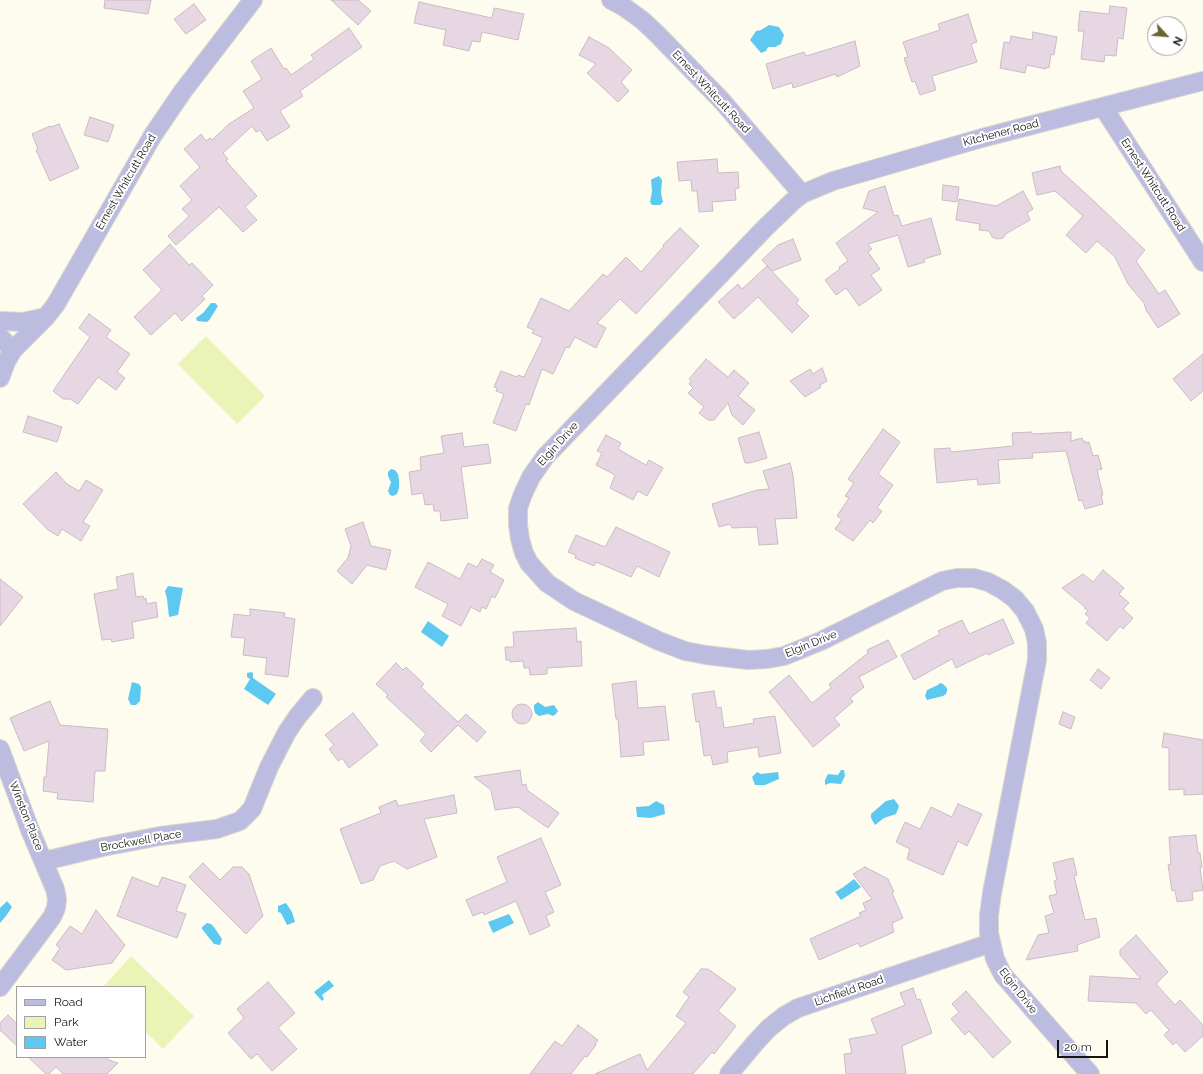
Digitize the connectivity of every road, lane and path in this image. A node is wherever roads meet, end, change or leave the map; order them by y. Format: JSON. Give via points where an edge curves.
{"nodes":[{"id":1,"x":253,"y":0,"type":"edge"},
{"id":2,"x":611,"y":0,"type":"edge"},
{"id":3,"x":1203,"y":81,"type":"edge"},
{"id":4,"x":1103,"y":107,"type":"junction"},
{"id":5,"x":802,"y":194,"type":"junction"},
{"id":6,"x":1203,"y":262,"type":"edge"},
{"id":7,"x":46,"y":317,"type":"junction"},
{"id":8,"x":0,"y":321,"type":"edge"},
{"id":9,"x":0,"y":337,"type":"edge"},
{"id":10,"x":13,"y":350,"type":"junction"},
{"id":11,"x":0,"y":378,"type":"edge"},
{"id":12,"x":313,"y":698,"type":"dead end"},
{"id":13,"x":0,"y":749,"type":"edge"},
{"id":14,"x":44,"y":861,"type":"junction"},
{"id":15,"x":991,"y":943,"type":"junction"},
{"id":16,"x":0,"y":987,"type":"edge"},
{"id":17,"x":729,"y":1074,"type":"edge"},
{"id":18,"x":1090,"y":1074,"type":"edge"}],
"edges":[{"from":1,"to":7,"type":"street","name":"Ernest Whitcutt Road","via":[[183,91],[153,135],[56,304]]},
{"from":2,"to":5,"type":"street","name":"Ernest Whitcutt Road","via":[[642,20],[657,34],[722,101]]},
{"from":3,"to":4,"type":"street","name":"Kitchener Road"},
{"from":4,"to":5,"type":"street","name":"Kitchener Road","via":[[974,140],[833,181]]},
{"from":4,"to":6,"type":"street","name":"Ernest Whitcutt Road"},
{"from":5,"to":15,"type":"street","name":"Elgin Drive","via":[[765,228],[545,457],[522,494],[518,508],[520,540],[529,563],[546,583],[563,595],[659,641],[685,651],[726,658],[748,660],[784,656],[821,641],[942,581],[974,578],[988,582],[1015,599],[1025,611],[1034,629],[1038,643],[1037,660],[992,893],[989,915]]},
{"from":7,"to":8,"type":"street","via":[[23,322]]},
{"from":7,"to":10,"type":"street","name":"Ernest Whitcutt Road"},
{"from":9,"to":10,"type":"street"},
{"from":10,"to":11,"type":"street"},
{"from":12,"to":14,"type":"street","name":"Brockwell Place","via":[[287,732],[272,760],[252,809],[240,821],[217,829],[160,836]]},
{"from":13,"to":14,"type":"street","name":"Winston Place"},
{"from":14,"to":16,"type":"street","via":[[55,889],[56,908]]},
{"from":15,"to":17,"type":"street","name":"Lichfield Road","via":[[798,1008],[769,1028]]},
{"from":15,"to":18,"type":"street","name":"Elgin Drive","via":[[1003,975]]}]}
